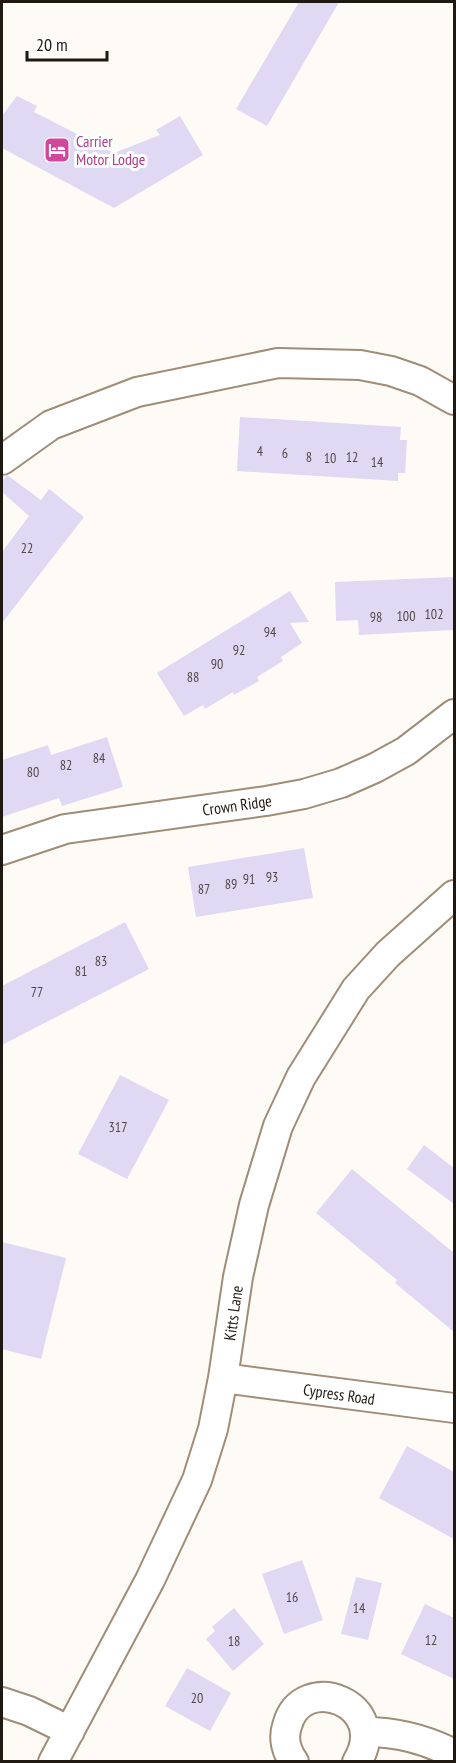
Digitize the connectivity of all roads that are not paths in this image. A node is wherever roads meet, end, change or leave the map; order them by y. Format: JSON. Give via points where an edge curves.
{"nodes":[{"id":1,"x":454,"y":400,"type":"edge"},
{"id":2,"x":2,"y":459,"type":"edge"},
{"id":3,"x":454,"y":714,"type":"edge"},
{"id":4,"x":2,"y":850,"type":"edge"},
{"id":5,"x":454,"y":895,"type":"edge"},
{"id":6,"x":224,"y":1378,"type":"junction"},
{"id":7,"x":454,"y":1408,"type":"edge"},
{"id":8,"x":2,"y":1702,"type":"edge"},
{"id":9,"x":70,"y":1731,"type":"junction"},
{"id":10,"x":365,"y":1732,"type":"junction"},
{"id":11,"x":454,"y":1754,"type":"edge"},
{"id":12,"x":53,"y":1761,"type":"edge"},
{"id":13,"x":294,"y":1761,"type":"edge"},
{"id":14,"x":357,"y":1761,"type":"edge"}],
"edges":[{"from":1,"to":2,"type":"street","via":[[420,381],[391,371],[360,365],[278,363],[137,392],[51,425]]},
{"from":3,"to":4,"type":"street","name":"Crown Ridge","via":[[406,751],[332,786],[266,801],[65,829]]},
{"from":5,"to":6,"type":"street","name":"Kitts Lane","via":[[388,954],[357,989],[301,1077],[263,1171],[238,1277]]},
{"from":6,"to":7,"type":"street","name":"Cypress Road"},
{"from":6,"to":9,"type":"street","name":"Kitts Lane","via":[[213,1430],[193,1489]]},
{"from":8,"to":9,"type":"street"},
{"from":9,"to":12,"type":"street","name":"Kitts Lane"},
{"from":10,"to":11,"type":"street","via":[[409,1735]]},
{"from":10,"to":13,"type":"street","via":[[362,1720],[346,1702],[323,1696],[312,1699],[297,1708],[287,1723],[286,1747]]},
{"from":10,"to":14,"type":"street"}]}
